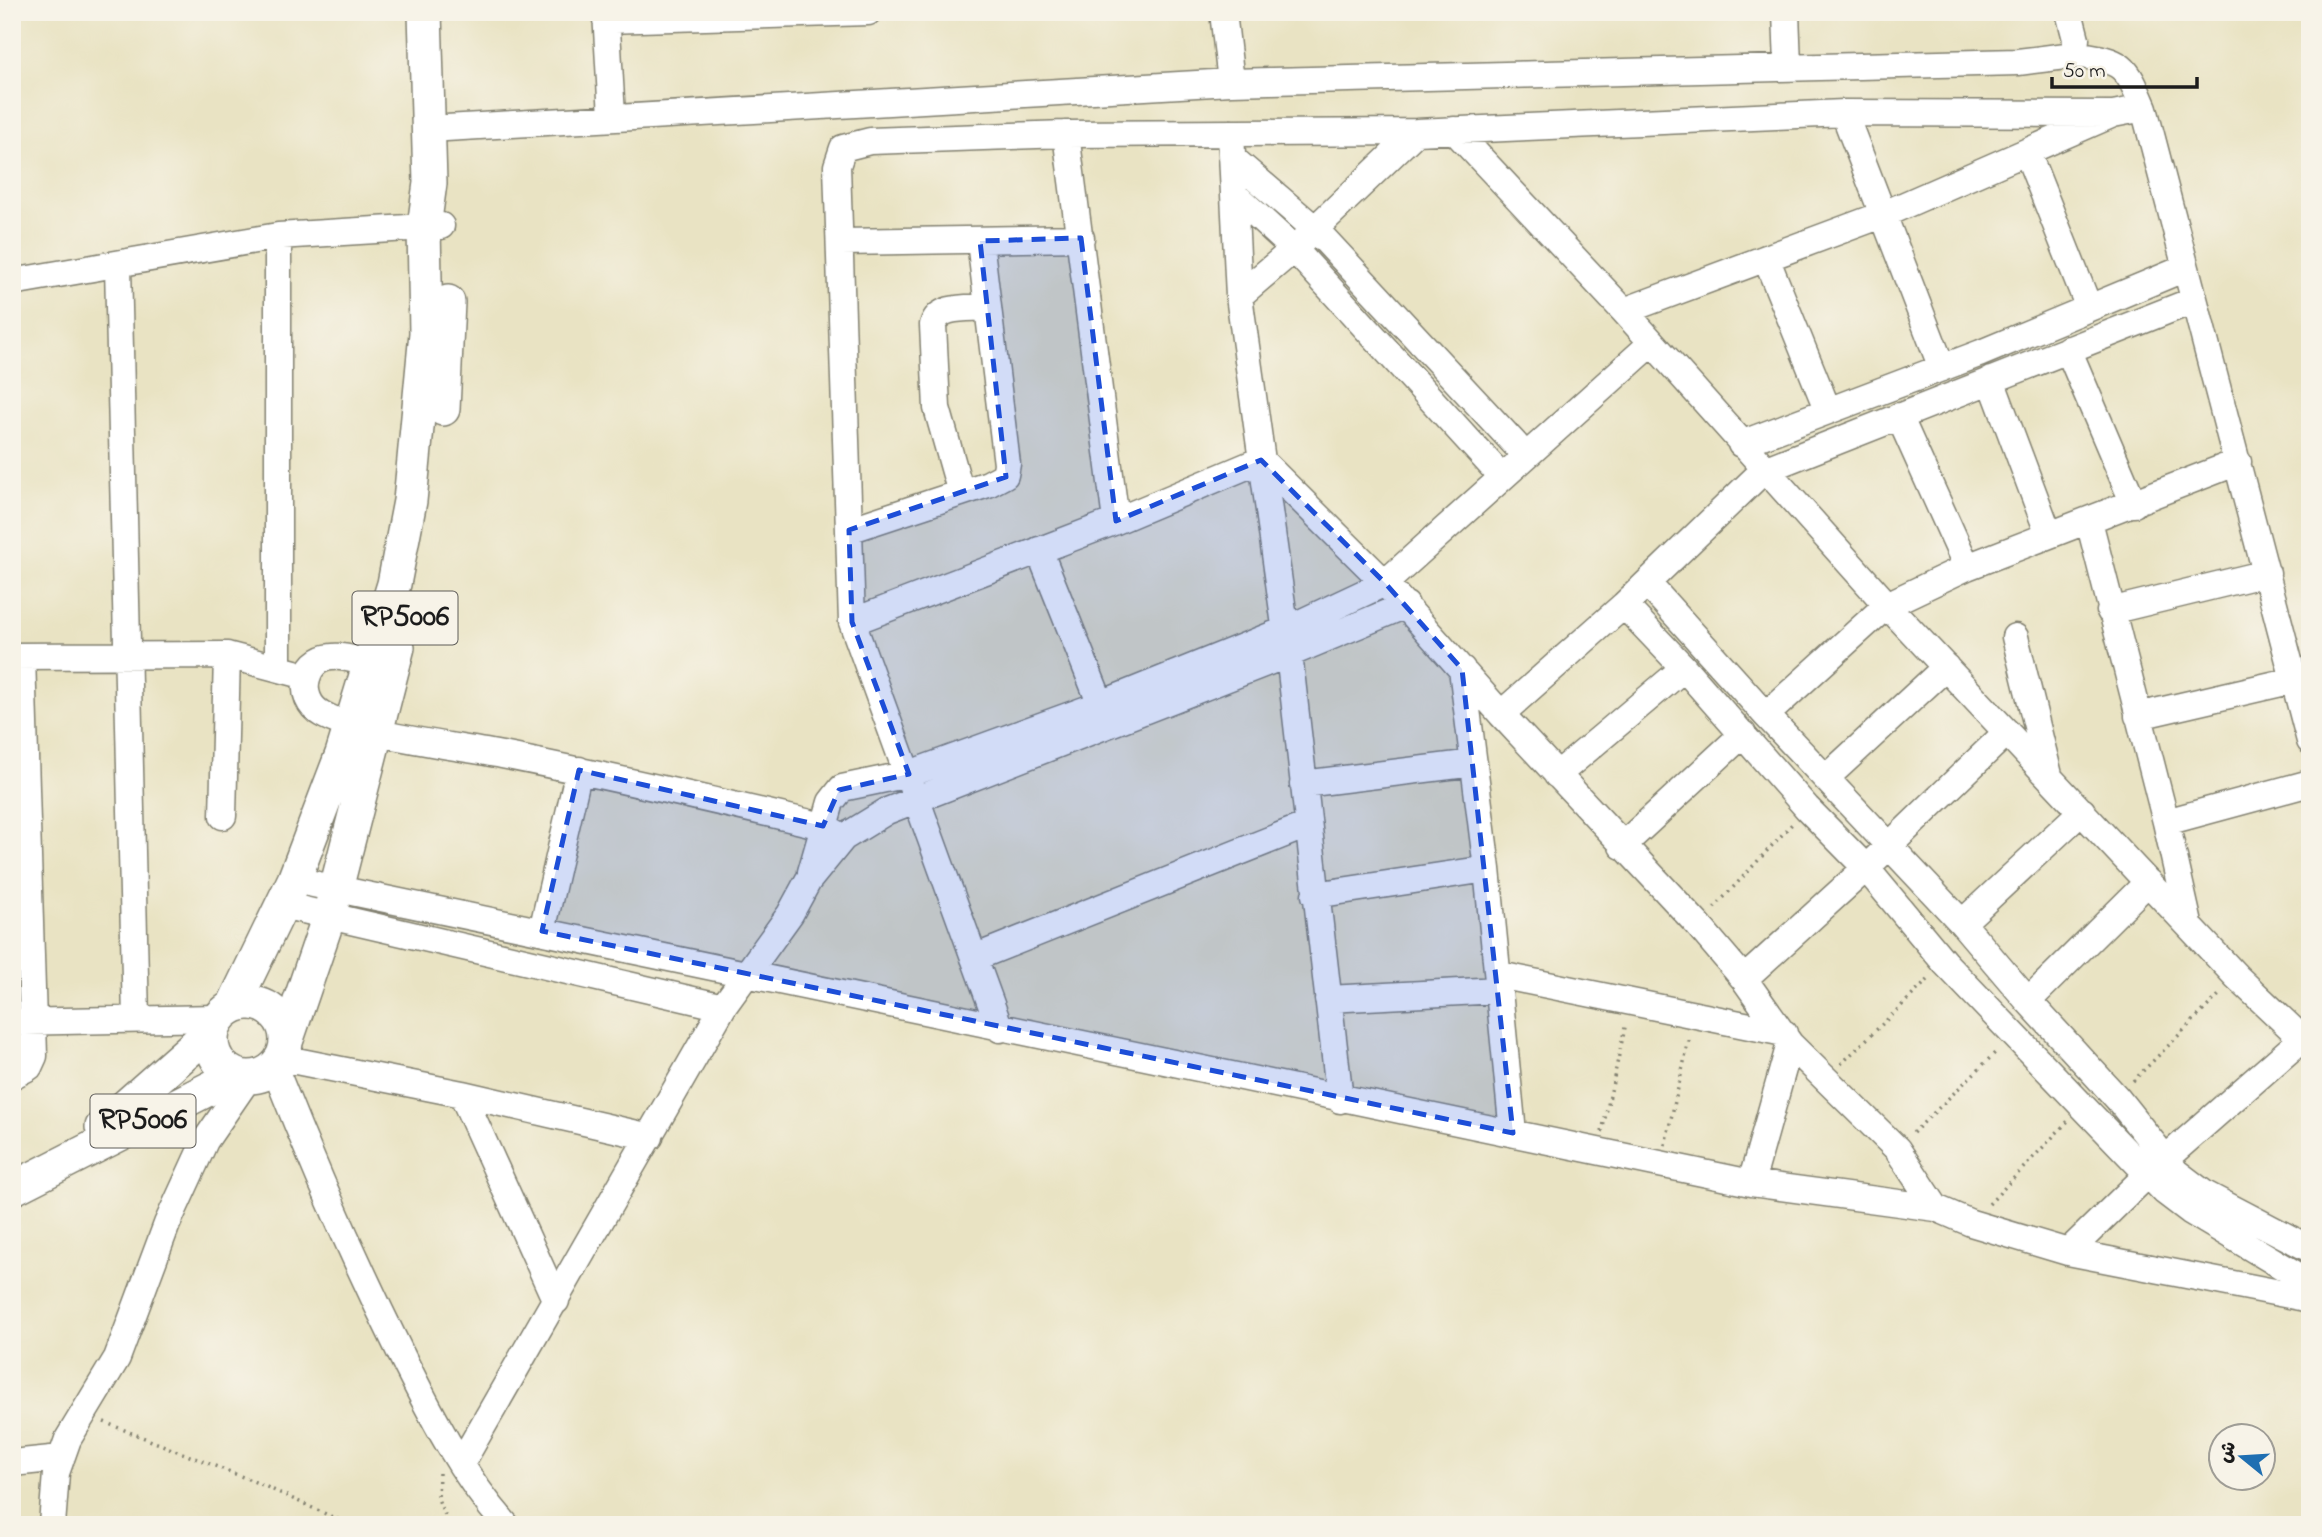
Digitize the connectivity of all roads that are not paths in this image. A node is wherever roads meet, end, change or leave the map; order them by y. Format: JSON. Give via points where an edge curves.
{"nodes":[{"id":1,"x":425,"y":12,"type":"edge"},
{"id":2,"x":868,"y":12,"type":"edge"},
{"id":3,"x":1223,"y":12,"type":"edge"},
{"id":4,"x":1786,"y":12,"type":"edge"},
{"id":5,"x":2069,"y":12,"type":"edge"},
{"id":6,"x":606,"y":16,"type":"edge"},
{"id":7,"x":2076,"y":54,"type":"junction"},
{"id":8,"x":1788,"y":66,"type":"junction"},
{"id":9,"x":1231,"y":82,"type":"junction"},
{"id":10,"x":2144,"y":108,"type":"junction"},
{"id":11,"x":1844,"y":113,"type":"junction"},
{"id":12,"x":2113,"y":114,"type":"junction"},
{"id":13,"x":612,"y":116,"type":"junction"},
{"id":14,"x":429,"y":129,"type":"junction"},
{"id":15,"x":1454,"y":130,"type":"junction"},
{"id":16,"x":1416,"y":132,"type":"junction"},
{"id":17,"x":1066,"y":134,"type":"junction"},
{"id":18,"x":1231,"y":146,"type":"junction"},
{"id":19,"x":2027,"y":152,"type":"junction"},
{"id":20,"x":1234,"y":194,"type":"junction"},
{"id":21,"x":1882,"y":215,"type":"junction"},
{"id":22,"x":433,"y":226,"type":"junction"},
{"id":23,"x":1315,"y":229,"type":"junction"},
{"id":24,"x":278,"y":236,"type":"junction"},
{"id":25,"x":1081,"y":238,"type":"junction"},
{"id":26,"x":979,"y":240,"type":"junction"},
{"id":27,"x":842,"y":242,"type":"junction"},
{"id":28,"x":1294,"y":249,"type":"junction"},
{"id":29,"x":1766,"y":258,"type":"junction"},
{"id":30,"x":118,"y":266,"type":"junction"},
{"id":31,"x":2183,"y":269,"type":"junction"},
{"id":32,"x":12,"y":282,"type":"edge"},
{"id":33,"x":1239,"y":296,"type":"junction"},
{"id":34,"x":2192,"y":301,"type":"junction"},
{"id":35,"x":988,"y":307,"type":"junction"},
{"id":36,"x":2089,"y":308,"type":"junction"},
{"id":37,"x":1624,"y":311,"type":"junction"},
{"id":38,"x":1652,"y":343,"type":"junction"},
{"id":39,"x":2068,"y":349,"type":"junction"},
{"id":40,"x":1942,"y":368,"type":"junction"},
{"id":41,"x":1991,"y":380,"type":"junction"},
{"id":42,"x":1828,"y":411,"type":"junction"},
{"id":43,"x":1899,"y":416,"type":"junction"},
{"id":44,"x":1741,"y":443,"type":"junction"},
{"id":45,"x":1526,"y":456,"type":"junction"},
{"id":46,"x":1261,"y":460,"type":"junction"},
{"id":47,"x":2238,"y":462,"type":"junction"},
{"id":48,"x":1764,"y":470,"type":"junction"},
{"id":49,"x":1502,"y":477,"type":"junction"},
{"id":50,"x":961,"y":493,"type":"junction"},
{"id":51,"x":2134,"y":504,"type":"junction"},
{"id":52,"x":1116,"y":521,"type":"junction"},
{"id":53,"x":2089,"y":522,"type":"junction"},
{"id":54,"x":849,"y":530,"type":"junction"},
{"id":55,"x":2049,"y":535,"type":"junction"},
{"id":56,"x":1039,"y":550,"type":"junction"},
{"id":57,"x":1967,"y":567,"type":"junction"},
{"id":58,"x":2267,"y":573,"type":"junction"},
{"id":59,"x":1385,"y":583,"type":"junction"},
{"id":60,"x":1647,"y":583,"type":"junction"},
{"id":61,"x":1406,"y":605,"type":"junction"},
{"id":62,"x":1624,"y":605,"type":"junction"},
{"id":63,"x":1886,"y":605,"type":"junction"},
{"id":64,"x":2110,"y":611,"type":"junction"},
{"id":65,"x":852,"y":622,"type":"junction"},
{"id":66,"x":2015,"y":637,"type":"dead end"},
{"id":67,"x":1287,"y":642,"type":"junction"},
{"id":68,"x":128,"y":655,"type":"junction"},
{"id":69,"x":227,"y":655,"type":"junction"},
{"id":70,"x":17,"y":656,"type":"edge"},
{"id":71,"x":278,"y":667,"type":"junction"},
{"id":72,"x":1946,"y":667,"type":"junction"},
{"id":73,"x":380,"y":668,"type":"junction"},
{"id":74,"x":1684,"y":668,"type":"junction"},
{"id":75,"x":1462,"y":669,"type":"junction"},
{"id":76,"x":307,"y":677,"type":"junction"},
{"id":77,"x":2294,"y":680,"type":"junction"},
{"id":78,"x":1105,"y":715,"type":"junction"},
{"id":79,"x":1501,"y":715,"type":"junction"},
{"id":80,"x":1766,"y":715,"type":"junction"},
{"id":81,"x":2138,"y":716,"type":"junction"},
{"id":82,"x":363,"y":727,"type":"junction"},
{"id":83,"x":2007,"y":732,"type":"junction"},
{"id":84,"x":1743,"y":734,"type":"junction"},
{"id":85,"x":2310,"y":741,"type":"edge"},
{"id":86,"x":1474,"y":763,"type":"junction"},
{"id":87,"x":579,"y":769,"type":"junction"},
{"id":88,"x":909,"y":774,"type":"junction"},
{"id":89,"x":1557,"y":775,"type":"junction"},
{"id":90,"x":2049,"y":776,"type":"junction"},
{"id":91,"x":1826,"y":778,"type":"junction"},
{"id":92,"x":2310,"y":783,"type":"edge"},
{"id":93,"x":1303,"y":784,"type":"junction"},
{"id":94,"x":917,"y":801,"type":"junction"},
{"id":95,"x":2082,"y":811,"type":"junction"},
{"id":96,"x":223,"y":816,"type":"dead end"},
{"id":97,"x":2166,"y":822,"type":"junction"},
{"id":98,"x":1307,"y":825,"type":"junction"},
{"id":99,"x":833,"y":832,"type":"junction"},
{"id":100,"x":1890,"y":845,"type":"junction"},
{"id":101,"x":1622,"y":846,"type":"junction"},
{"id":102,"x":1487,"y":869,"type":"junction"},
{"id":103,"x":1866,"y":869,"type":"junction"},
{"id":104,"x":2148,"y":882,"type":"junction"},
{"id":105,"x":288,"y":892,"type":"junction"},
{"id":106,"x":1315,"y":895,"type":"junction"},
{"id":107,"x":332,"y":902,"type":"junction"},
{"id":108,"x":1962,"y":923,"type":"junction"},
{"id":109,"x":2189,"y":925,"type":"junction"},
{"id":110,"x":542,"y":931,"type":"junction"},
{"id":111,"x":974,"y":958,"type":"junction"},
{"id":112,"x":746,"y":976,"type":"junction"},
{"id":113,"x":1744,"y":979,"type":"junction"},
{"id":114,"x":1499,"y":982,"type":"junction"},
{"id":115,"x":1328,"y":999,"type":"junction"},
{"id":116,"x":2028,"y":1001,"type":"junction"},
{"id":117,"x":723,"y":1007,"type":"junction"},
{"id":118,"x":221,"y":1018,"type":"junction"},
{"id":119,"x":136,"y":1019,"type":"junction"},
{"id":120,"x":22,"y":1022,"type":"edge"},
{"id":121,"x":1000,"y":1029,"type":"junction"},
{"id":122,"x":1787,"y":1038,"type":"junction"},
{"id":123,"x":2307,"y":1039,"type":"edge"},
{"id":124,"x":264,"y":1066,"type":"junction"},
{"id":125,"x":12,"y":1076,"type":"edge"},
{"id":126,"x":462,"y":1094,"type":"junction"},
{"id":127,"x":1340,"y":1100,"type":"junction"},
{"id":128,"x":1513,"y":1133,"type":"junction"},
{"id":129,"x":650,"y":1137,"type":"junction"},
{"id":130,"x":2157,"y":1166,"type":"junction"},
{"id":131,"x":51,"y":1170,"type":"junction"},
{"id":132,"x":1751,"y":1184,"type":"junction"},
{"id":133,"x":12,"y":1189,"type":"edge"},
{"id":134,"x":1936,"y":1208,"type":"junction"},
{"id":135,"x":2310,"y":1249,"type":"edge"},
{"id":136,"x":2068,"y":1252,"type":"junction"},
{"id":137,"x":2310,"y":1283,"type":"edge"},
{"id":138,"x":2310,"y":1299,"type":"edge"},
{"id":139,"x":556,"y":1301,"type":"junction"},
{"id":140,"x":61,"y":1458,"type":"junction"},
{"id":141,"x":12,"y":1463,"type":"edge"},
{"id":142,"x":461,"y":1464,"type":"junction"},
{"id":143,"x":52,"y":1525,"type":"edge"},
{"id":144,"x":506,"y":1525,"type":"edge"}],
"edges":[{"from":1,"to":14,"type":"main road","number":"RP5006"},
{"from":2,"to":6,"type":"street"},
{"from":3,"to":9,"type":"street"},
{"from":4,"to":8,"type":"street"},
{"from":5,"to":7,"type":"street"},
{"from":6,"to":13,"type":"street"},
{"from":7,"to":8,"type":"street","via":[[2018,62]]},
{"from":7,"to":10,"type":"street","via":[[2118,62]]},
{"from":8,"to":9,"type":"street"},
{"from":9,"to":13,"type":"street"},
{"from":10,"to":12,"type":"street"},
{"from":10,"to":31,"type":"street"},
{"from":11,"to":12,"type":"street"},
{"from":11,"to":15,"type":"street"},
{"from":11,"to":21,"type":"street"},
{"from":12,"to":19,"type":"street"},
{"from":13,"to":14,"type":"street"},
{"from":14,"to":22,"type":"main road","number":"RP5006"},
{"from":15,"to":16,"type":"street"},
{"from":15,"to":37,"type":"street"},
{"from":16,"to":18,"type":"street"},
{"from":16,"to":23,"type":"street"},
{"from":17,"to":18,"type":"street"},
{"from":17,"to":25,"type":"street"},
{"from":17,"to":27,"type":"street","via":[[870,141],[845,146],[837,166]]},
{"from":18,"to":20,"type":"street"},
{"from":18,"to":23,"type":"street"},
{"from":19,"to":21,"type":"street"},
{"from":19,"to":36,"type":"street"},
{"from":20,"to":28,"type":"street"},
{"from":20,"to":33,"type":"street"},
{"from":21,"to":29,"type":"street"},
{"from":21,"to":40,"type":"street"},
{"from":22,"to":24,"type":"street"},
{"from":22,"to":73,"type":"main road","number":"RP5006","via":[[449,331],[440,445],[423,552]]},
{"from":23,"to":28,"type":"street"},
{"from":23,"to":45,"type":"street"},
{"from":24,"to":30,"type":"street"},
{"from":24,"to":71,"type":"street"},
{"from":25,"to":26,"type":"street"},
{"from":25,"to":52,"type":"street"},
{"from":26,"to":27,"type":"street"},
{"from":26,"to":35,"type":"street"},
{"from":27,"to":54,"type":"street"},
{"from":28,"to":33,"type":"street"},
{"from":28,"to":49,"type":"street"},
{"from":29,"to":37,"type":"street"},
{"from":29,"to":42,"type":"street"},
{"from":30,"to":32,"type":"street"},
{"from":30,"to":68,"type":"street"},
{"from":31,"to":34,"type":"street"},
{"from":31,"to":36,"type":"street"},
{"from":33,"to":46,"type":"street"},
{"from":34,"to":39,"type":"street"},
{"from":34,"to":47,"type":"street"},
{"from":35,"to":50,"type":"street","via":[[1007,470],[998,480]]},
{"from":35,"to":50,"type":"street","via":[[943,311],[933,326],[937,408]]},
{"from":36,"to":40,"type":"street"},
{"from":37,"to":38,"type":"street"},
{"from":38,"to":44,"type":"street"},
{"from":38,"to":45,"type":"street"},
{"from":39,"to":41,"type":"street"},
{"from":39,"to":51,"type":"street"},
{"from":40,"to":42,"type":"street"},
{"from":41,"to":43,"type":"street"},
{"from":41,"to":55,"type":"street"},
{"from":42,"to":44,"type":"street"},
{"from":43,"to":48,"type":"street"},
{"from":43,"to":57,"type":"street"},
{"from":44,"to":48,"type":"street"},
{"from":45,"to":49,"type":"street"},
{"from":46,"to":52,"type":"street"},
{"from":46,"to":59,"type":"street"},
{"from":46,"to":67,"type":"street"},
{"from":47,"to":51,"type":"street"},
{"from":47,"to":58,"type":"street"},
{"from":48,"to":60,"type":"street"},
{"from":48,"to":63,"type":"street"},
{"from":49,"to":59,"type":"street"},
{"from":50,"to":54,"type":"street"},
{"from":51,"to":53,"type":"street"},
{"from":52,"to":56,"type":"street"},
{"from":53,"to":55,"type":"street"},
{"from":53,"to":64,"type":"street"},
{"from":54,"to":65,"type":"street"},
{"from":55,"to":57,"type":"street"},
{"from":56,"to":65,"type":"street"},
{"from":56,"to":78,"type":"street"},
{"from":57,"to":63,"type":"street"},
{"from":58,"to":64,"type":"street"},
{"from":58,"to":77,"type":"street"},
{"from":59,"to":61,"type":"street"},
{"from":59,"to":67,"type":"street"},
{"from":60,"to":62,"type":"street"},
{"from":60,"to":80,"type":"street"},
{"from":61,"to":67,"type":"street"},
{"from":61,"to":75,"type":"street"},
{"from":62,"to":74,"type":"street"},
{"from":62,"to":79,"type":"street"},
{"from":63,"to":72,"type":"street"},
{"from":63,"to":80,"type":"street"},
{"from":64,"to":81,"type":"street"},
{"from":65,"to":88,"type":"street"},
{"from":66,"to":90,"type":"street"},
{"from":67,"to":78,"type":"street"},
{"from":67,"to":93,"type":"street"},
{"from":68,"to":69,"type":"street"},
{"from":68,"to":70,"type":"street"},
{"from":68,"to":119,"type":"street"},
{"from":69,"to":71,"type":"street"},
{"from":69,"to":96,"type":"street"},
{"from":70,"to":120,"type":"street"},
{"from":71,"to":76,"type":"street"},
{"from":72,"to":83,"type":"street"},
{"from":72,"to":91,"type":"street"},
{"from":73,"to":76,"type":"street","via":[[328,657]]},
{"from":73,"to":82,"type":"main road","number":"RP5006"},
{"from":74,"to":84,"type":"street"},
{"from":74,"to":89,"type":"street"},
{"from":75,"to":79,"type":"street"},
{"from":75,"to":86,"type":"street"},
{"from":76,"to":82,"type":"street","via":[[311,705],[327,717]]},
{"from":77,"to":81,"type":"street"},
{"from":77,"to":85,"type":"street"},
{"from":78,"to":88,"type":"street"},
{"from":78,"to":94,"type":"street"},
{"from":79,"to":89,"type":"street"},
{"from":80,"to":91,"type":"street"},
{"from":81,"to":97,"type":"street"},
{"from":82,"to":87,"type":"street"},
{"from":82,"to":105,"type":"main road","number":"RP5006"},
{"from":82,"to":107,"type":"main road","number":"RP5006"},
{"from":83,"to":90,"type":"street"},
{"from":83,"to":100,"type":"street"},
{"from":84,"to":101,"type":"street"},
{"from":84,"to":103,"type":"street"},
{"from":86,"to":93,"type":"street"},
{"from":86,"to":102,"type":"street"},
{"from":87,"to":99,"type":"street"},
{"from":87,"to":110,"type":"street"},
{"from":88,"to":94,"type":"street"},
{"from":88,"to":99,"type":"street","via":[[842,788],[833,796]]},
{"from":89,"to":101,"type":"street"},
{"from":90,"to":95,"type":"street"},
{"from":91,"to":100,"type":"street"},
{"from":92,"to":97,"type":"street"},
{"from":93,"to":98,"type":"street"},
{"from":94,"to":99,"type":"street"},
{"from":94,"to":111,"type":"street"},
{"from":95,"to":104,"type":"street"},
{"from":95,"to":108,"type":"street"},
{"from":97,"to":109,"type":"street"},
{"from":98,"to":106,"type":"street"},
{"from":98,"to":111,"type":"street"},
{"from":99,"to":112,"type":"street","via":[[790,914]]},
{"from":100,"to":103,"type":"street"},
{"from":100,"to":108,"type":"street"},
{"from":101,"to":113,"type":"street"},
{"from":102,"to":106,"type":"street"},
{"from":102,"to":114,"type":"street"},
{"from":103,"to":113,"type":"street"},
{"from":103,"to":130,"type":"street","via":[[2013,1035]]},
{"from":104,"to":109,"type":"street"},
{"from":104,"to":116,"type":"street"},
{"from":105,"to":107,"type":"street"},
{"from":105,"to":118,"type":"main road","number":"RP5006"},
{"from":106,"to":115,"type":"street"},
{"from":107,"to":110,"type":"street"},
{"from":107,"to":117,"type":"street"},
{"from":107,"to":124,"type":"main road","number":"RP5006"},
{"from":108,"to":116,"type":"street"},
{"from":109,"to":123,"type":"street","via":[[2237,977]]},
{"from":110,"to":112,"type":"street"},
{"from":111,"to":121,"type":"street"},
{"from":112,"to":117,"type":"street"},
{"from":112,"to":121,"type":"street"},
{"from":113,"to":122,"type":"street"},
{"from":114,"to":115,"type":"street"},
{"from":114,"to":122,"type":"street","via":[[1632,1000]]},
{"from":114,"to":128,"type":"street"},
{"from":115,"to":127,"type":"street"},
{"from":116,"to":130,"type":"street","via":[[2117,1098]]},
{"from":117,"to":129,"type":"street"},
{"from":118,"to":119,"type":"street"},
{"from":118,"to":124,"type":"main road","number":"RP5006","via":[[213,1052],[226,1070]]},
{"from":118,"to":124,"type":"main road","via":[[258,1003],[270,1009],[284,1029]]},
{"from":118,"to":131,"type":"main road","number":"RP5006"},
{"from":119,"to":120,"type":"street"},
{"from":120,"to":125,"type":"street","via":[[33,1062]]},
{"from":121,"to":127,"type":"street"},
{"from":122,"to":132,"type":"street"},
{"from":122,"to":134,"type":"street","via":[[1897,1149]]},
{"from":123,"to":130,"type":"street"},
{"from":124,"to":126,"type":"street"},
{"from":124,"to":131,"type":"main road","number":"RP5006"},
{"from":124,"to":140,"type":"street","via":[[205,1141],[167,1224],[117,1357]]},
{"from":124,"to":142,"type":"street"},
{"from":126,"to":129,"type":"street"},
{"from":126,"to":139,"type":"street"},
{"from":127,"to":128,"type":"street"},
{"from":128,"to":132,"type":"street"},
{"from":129,"to":139,"type":"street"},
{"from":130,"to":135,"type":"street"},
{"from":130,"to":136,"type":"street"},
{"from":130,"to":137,"type":"street","via":[[2183,1206]]},
{"from":131,"to":133,"type":"main road","number":"RP5006"},
{"from":132,"to":134,"type":"street"},
{"from":134,"to":136,"type":"street"},
{"from":136,"to":138,"type":"street"},
{"from":139,"to":142,"type":"street"},
{"from":140,"to":141,"type":"street"},
{"from":140,"to":143,"type":"street"},
{"from":142,"to":144,"type":"street"}]}
